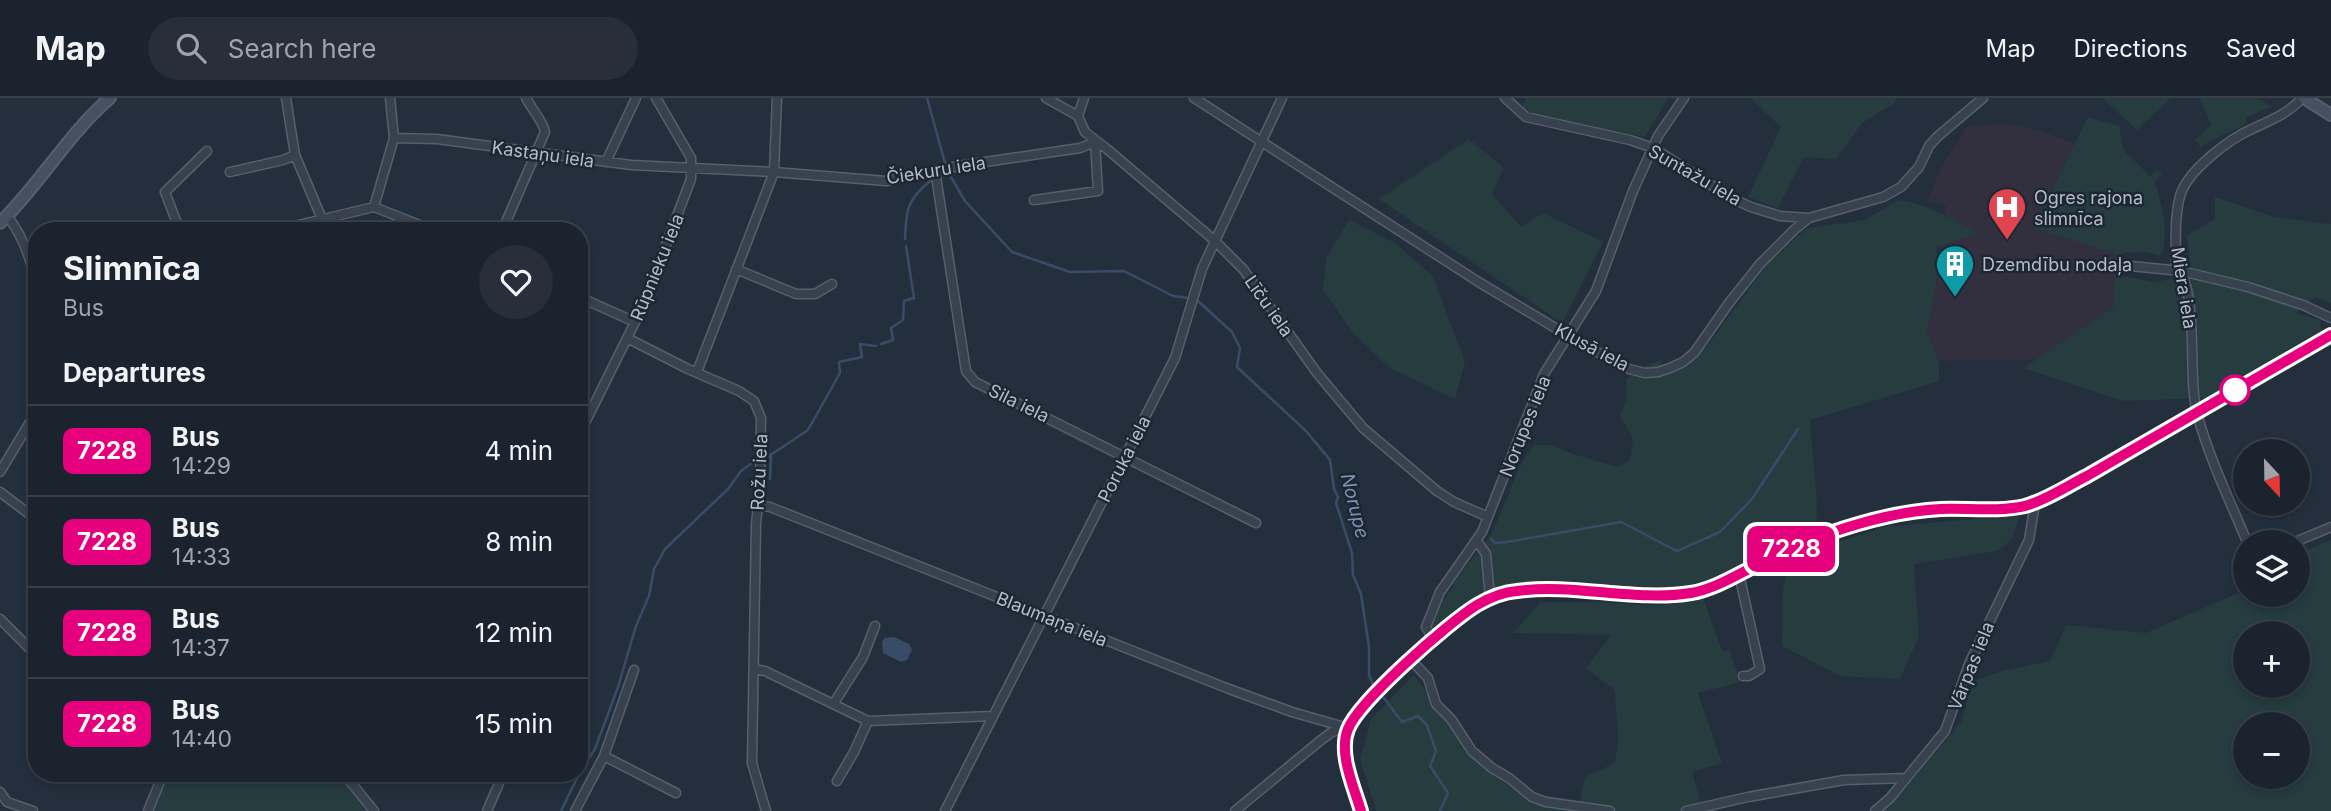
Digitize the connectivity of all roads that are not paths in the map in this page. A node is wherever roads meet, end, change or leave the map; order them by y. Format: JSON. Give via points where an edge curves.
{"nodes":[{"id":1,"x":110,"y":98,"type":"edge"},
{"id":2,"x":286,"y":98,"type":"edge"},
{"id":3,"x":390,"y":98,"type":"edge"},
{"id":4,"x":526,"y":98,"type":"edge"},
{"id":5,"x":636,"y":98,"type":"edge"},
{"id":6,"x":656,"y":98,"type":"edge"},
{"id":7,"x":777,"y":98,"type":"edge"},
{"id":8,"x":1046,"y":98,"type":"edge"},
{"id":9,"x":1084,"y":98,"type":"edge"},
{"id":10,"x":1194,"y":98,"type":"edge"},
{"id":11,"x":1282,"y":98,"type":"edge"},
{"id":12,"x":1505,"y":98,"type":"edge"},
{"id":13,"x":1684,"y":98,"type":"edge"},
{"id":14,"x":1983,"y":98,"type":"edge"},
{"id":15,"x":2303,"y":98,"type":"edge"},
{"id":16,"x":1078,"y":116,"type":"junction"},
{"id":17,"x":2331,"y":116,"type":"edge"},
{"id":18,"x":394,"y":138,"type":"junction"},
{"id":19,"x":1260,"y":141,"type":"junction"},
{"id":20,"x":1095,"y":142,"type":"junction"},
{"id":21,"x":1653,"y":148,"type":"junction"},
{"id":22,"x":207,"y":151,"type":"dead end"},
{"id":23,"x":535,"y":152,"type":"junction"},
{"id":24,"x":295,"y":155,"type":"junction"},
{"id":25,"x":606,"y":162,"type":"junction"},
{"id":26,"x":692,"y":168,"type":"junction"},
{"id":27,"x":936,"y":170,"type":"junction"},
{"id":28,"x":230,"y":172,"type":"dead end"},
{"id":29,"x":774,"y":172,"type":"junction"},
{"id":30,"x":1034,"y":200,"type":"dead end"},
{"id":31,"x":374,"y":207,"type":"junction"},
{"id":32,"x":323,"y":218,"type":"junction"},
{"id":33,"x":1809,"y":218,"type":"junction"},
{"id":34,"x":3,"y":219,"type":"edge"},
{"id":35,"x":177,"y":222,"type":"edge"},
{"id":36,"x":308,"y":222,"type":"edge"},
{"id":37,"x":324,"y":222,"type":"edge"},
{"id":38,"x":412,"y":222,"type":"edge"},
{"id":39,"x":506,"y":222,"type":"edge"},
{"id":40,"x":1214,"y":240,"type":"junction"},
{"id":41,"x":28,"y":258,"type":"edge"},
{"id":42,"x":2110,"y":264,"type":"dead end"},
{"id":43,"x":736,"y":269,"type":"junction"},
{"id":44,"x":2181,"y":271,"type":"junction"},
{"id":45,"x":832,"y":284,"type":"dead end"},
{"id":46,"x":588,"y":301,"type":"edge"},
{"id":47,"x":2331,"y":318,"type":"edge"},
{"id":48,"x":635,"y":322,"type":"junction"},
{"id":49,"x":2331,"y":335,"type":"edge"},
{"id":50,"x":1569,"y":336,"type":"junction"},
{"id":51,"x":627,"y":338,"type":"junction"},
{"id":52,"x":697,"y":372,"type":"junction"},
{"id":53,"x":2197,"y":413,"type":"junction"},
{"id":54,"x":588,"y":417,"type":"edge"},
{"id":55,"x":28,"y":428,"type":"edge"},
{"id":56,"x":1127,"y":456,"type":"junction"},
{"id":57,"x":0,"y":472,"type":"edge"},
{"id":58,"x":0,"y":492,"type":"edge"},
{"id":59,"x":2035,"y":503,"type":"junction"},
{"id":60,"x":758,"y":505,"type":"junction"},
{"id":61,"x":28,"y":513,"type":"edge"},
{"id":62,"x":1488,"y":517,"type":"junction"},
{"id":63,"x":1256,"y":523,"type":"dead end"},
{"id":64,"x":2331,"y":527,"type":"edge"},
{"id":65,"x":2241,"y":530,"type":"edge"},
{"id":66,"x":2310,"y":536,"type":"edge"},
{"id":67,"x":1477,"y":541,"type":"junction"},
{"id":68,"x":1739,"y":574,"type":"junction"},
{"id":69,"x":1490,"y":598,"type":"junction"},
{"id":70,"x":1045,"y":615,"type":"junction"},
{"id":71,"x":0,"y":619,"type":"edge"},
{"id":72,"x":875,"y":626,"type":"dead end"},
{"id":73,"x":1433,"y":639,"type":"junction"},
{"id":74,"x":28,"y":647,"type":"edge"},
{"id":75,"x":1411,"y":660,"type":"junction"},
{"id":76,"x":754,"y":669,"type":"junction"},
{"id":77,"x":635,"y":670,"type":"dead end"},
{"id":78,"x":1743,"y":676,"type":"dead end"},
{"id":79,"x":834,"y":704,"type":"junction"},
{"id":80,"x":992,"y":716,"type":"junction"},
{"id":81,"x":868,"y":721,"type":"junction"},
{"id":82,"x":1348,"y":728,"type":"junction"},
{"id":83,"x":604,"y":757,"type":"junction"},
{"id":84,"x":1906,"y":778,"type":"junction"},
{"id":85,"x":837,"y":781,"type":"dead end"},
{"id":86,"x":158,"y":782,"type":"edge"},
{"id":87,"x":350,"y":782,"type":"edge"},
{"id":88,"x":500,"y":782,"type":"edge"},
{"id":89,"x":0,"y":792,"type":"edge"},
{"id":90,"x":676,"y":793,"type":"dead end"},
{"id":91,"x":33,"y":811,"type":"edge"},
{"id":92,"x":148,"y":811,"type":"edge"},
{"id":93,"x":373,"y":811,"type":"edge"},
{"id":94,"x":487,"y":811,"type":"edge"},
{"id":95,"x":575,"y":811,"type":"edge"},
{"id":96,"x":766,"y":811,"type":"edge"},
{"id":97,"x":945,"y":811,"type":"edge"},
{"id":98,"x":1234,"y":811,"type":"edge"},
{"id":99,"x":1361,"y":811,"type":"edge"},
{"id":100,"x":1610,"y":811,"type":"edge"},
{"id":101,"x":1686,"y":811,"type":"edge"},
{"id":102,"x":1875,"y":811,"type":"edge"}],
"edges":[{"from":1,"to":34,"type":"main road"},
{"from":2,"to":24,"type":"street"},
{"from":3,"to":18,"type":"street"},
{"from":4,"to":23,"type":"street","via":[[545,132]]},
{"from":5,"to":25,"type":"street"},
{"from":6,"to":26,"type":"street","via":[[691,158]]},
{"from":7,"to":29,"type":"street"},
{"from":8,"to":16,"type":"street","name":"Līču iela"},
{"from":9,"to":16,"type":"street"},
{"from":10,"to":19,"type":"street","name":"Klusā iela"},
{"from":11,"to":19,"type":"street","name":"Poruka iela"},
{"from":12,"to":21,"type":"street","name":"Suntažu iela","via":[[1526,117]]},
{"from":13,"to":21,"type":"street","name":"Norupes iela"},
{"from":14,"to":33,"type":"street","name":"Klusā iela","via":[[1937,137],[1901,187],[1884,197]]},
{"from":15,"to":17,"type":"main road"},
{"from":15,"to":44,"type":"street","name":"Miera iela","via":[[2287,113],[2231,141],[2187,182],[2177,221],[2176,263]]},
{"from":16,"to":20,"type":"street","name":"Līču iela"},
{"from":18,"to":23,"type":"street","name":"Kastaņu iela"},
{"from":18,"to":31,"type":"street"},
{"from":19,"to":40,"type":"street","name":"Poruka iela"},
{"from":19,"to":50,"type":"street","name":"Klusā iela"},
{"from":20,"to":27,"type":"street","name":"Čiekuru iela"},
{"from":20,"to":30,"type":"street","via":[[1098,191]]},
{"from":20,"to":40,"type":"street","name":"Līču iela"},
{"from":21,"to":33,"type":"street","name":"Suntažu iela","via":[[1733,199],[1780,216]]},
{"from":21,"to":50,"type":"street","name":"Norupes iela","via":[[1596,291]]},
{"from":22,"to":35,"type":"street","via":[[165,192]]},
{"from":23,"to":25,"type":"street","name":"Kastaņu iela"},
{"from":23,"to":39,"type":"street"},
{"from":24,"to":28,"type":"street"},
{"from":24,"to":32,"type":"street"},
{"from":25,"to":26,"type":"street","name":"Kastaņu iela"},
{"from":26,"to":29,"type":"street","name":"Čiekuru iela"},
{"from":26,"to":48,"type":"street","name":"Rūpnieku iela"},
{"from":27,"to":29,"type":"street","name":"Čiekuru iela","via":[[886,181]]},
{"from":27,"to":56,"type":"street","name":"Sila iela","via":[[966,371],[975,382]]},
{"from":29,"to":43,"type":"street"},
{"from":31,"to":32,"type":"street"},
{"from":31,"to":38,"type":"street"},
{"from":32,"to":36,"type":"street"},
{"from":32,"to":37,"type":"street"},
{"from":33,"to":50,"type":"street","name":"Klusā iela","via":[[1760,264],[1683,362],[1658,372],[1639,372]]},
{"from":34,"to":41,"type":"street","via":[[15,225]]},
{"from":40,"to":56,"type":"street","name":"Poruka iela","via":[[1175,358]]},
{"from":40,"to":62,"type":"street","name":"Līču iela","via":[[1243,268],[1317,373],[1363,428],[1437,491]]},
{"from":42,"to":44,"type":"street"},
{"from":43,"to":45,"type":"street","via":[[796,294],[815,294]]},
{"from":43,"to":52,"type":"street"},
{"from":44,"to":47,"type":"street","via":[[2259,290]]},
{"from":44,"to":53,"type":"street","name":"Miera iela"},
{"from":46,"to":48,"type":"street"},
{"from":48,"to":51,"type":"street","name":"Rūpnieku iela"},
{"from":49,"to":53,"type":"main road"},
{"from":50,"to":62,"type":"street","name":"Norupes iela","via":[[1544,374]]},
{"from":51,"to":52,"type":"street","name":"Rožu iela"},
{"from":51,"to":54,"type":"street","name":"Rūpnieku iela"},
{"from":52,"to":60,"type":"street","name":"Rožu iela","via":[[739,391],[758,409],[762,425]]},
{"from":53,"to":59,"type":"main road"},
{"from":53,"to":65,"type":"street","name":"Miera iela"},
{"from":55,"to":57,"type":"street"},
{"from":56,"to":63,"type":"street","name":"Sila iela"},
{"from":56,"to":70,"type":"street","name":"Poruka iela"},
{"from":58,"to":61,"type":"street"},
{"from":59,"to":68,"type":"main road","via":[[1896,514],[1828,534]]},
{"from":59,"to":84,"type":"street","name":"Vārpas iela","via":[[2029,540],[1969,664],[1945,731]]},
{"from":60,"to":70,"type":"street","name":"Blaumaņa iela"},
{"from":60,"to":76,"type":"street","name":"Rožu iela"},
{"from":62,"to":67,"type":"street","name":"Norupes iela"},
{"from":64,"to":66,"type":"street"},
{"from":67,"to":69,"type":"street","via":[[1486,554]]},
{"from":67,"to":73,"type":"street","name":"Norupes iela","via":[[1454,570],[1427,619]]},
{"from":68,"to":69,"type":"main road","via":[[1690,593],[1529,590]]},
{"from":68,"to":78,"type":"street","via":[[1760,669]]},
{"from":69,"to":73,"type":"main road"},
{"from":70,"to":80,"type":"street","name":"Poruka iela"},
{"from":70,"to":82,"type":"street","name":"Blaumaņa iela","via":[[1242,694]]},
{"from":71,"to":74,"type":"street"},
{"from":72,"to":79,"type":"street","via":[[863,657]]},
{"from":73,"to":75,"type":"main road"},
{"from":75,"to":82,"type":"main road","via":[[1358,711]]},
{"from":75,"to":100,"type":"street","via":[[1428,678],[1436,704],[1472,751],[1492,768],[1532,797]]},
{"from":76,"to":79,"type":"street"},
{"from":76,"to":96,"type":"street","name":"Rožu iela","via":[[752,763]]},
{"from":77,"to":83,"type":"street"},
{"from":79,"to":81,"type":"street"},
{"from":80,"to":81,"type":"street"},
{"from":80,"to":97,"type":"street","name":"Poruka iela"},
{"from":81,"to":85,"type":"street"},
{"from":82,"to":98,"type":"street","via":[[1321,740]]},
{"from":82,"to":99,"type":"main road","via":[[1345,752]]},
{"from":83,"to":90,"type":"street"},
{"from":83,"to":95,"type":"street"},
{"from":84,"to":101,"type":"street","via":[[1844,780]]},
{"from":84,"to":102,"type":"street","name":"Vārpas iela"},
{"from":86,"to":92,"type":"street"},
{"from":87,"to":93,"type":"street"},
{"from":88,"to":94,"type":"street"},
{"from":89,"to":91,"type":"street","via":[[7,802]]}]}
